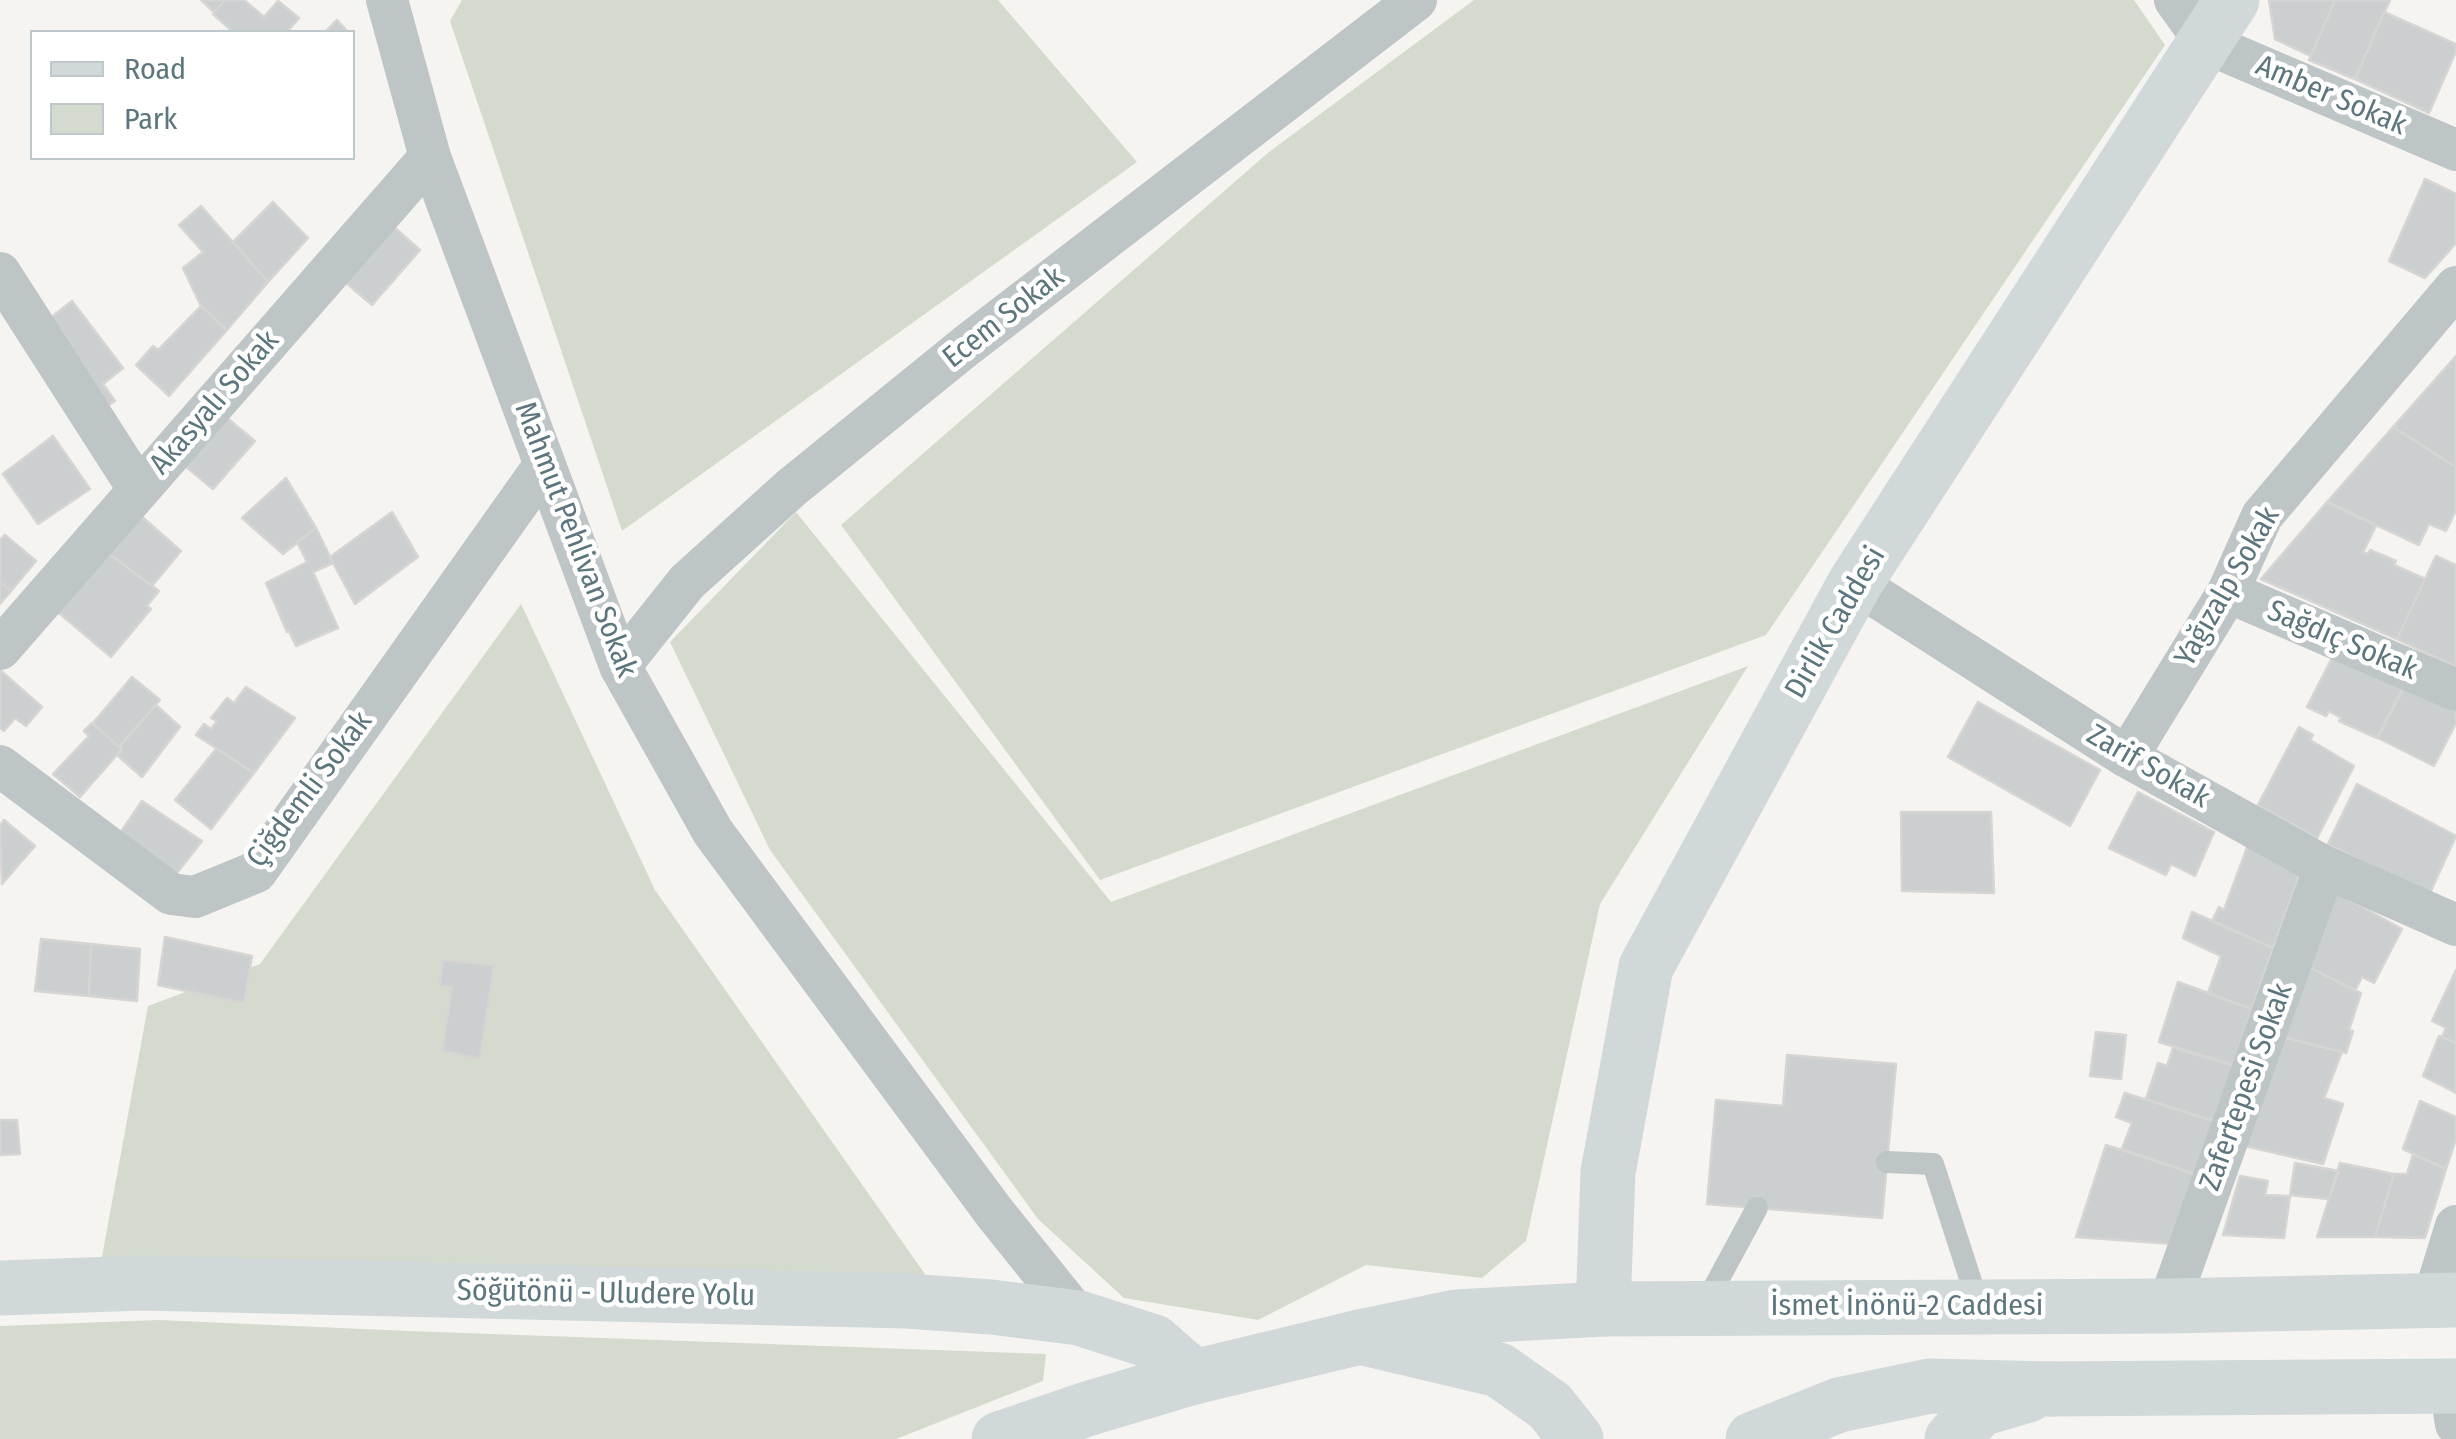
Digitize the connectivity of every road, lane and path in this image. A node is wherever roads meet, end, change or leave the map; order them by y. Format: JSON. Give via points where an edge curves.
{"nodes":[{"id":1,"x":1416,"y":0,"type":"edge"},
{"id":2,"x":395,"y":6,"type":"edge"},
{"id":3,"x":2204,"y":14,"type":"edge"},
{"id":4,"x":2456,"y":150,"type":"edge"},
{"id":5,"x":430,"y":157,"type":"junction"},
{"id":6,"x":0,"y":273,"type":"edge"},
{"id":7,"x":2456,"y":287,"type":"edge"},
{"id":8,"x":544,"y":466,"type":"junction"},
{"id":9,"x":139,"y":490,"type":"junction"},
{"id":10,"x":1855,"y":583,"type":"junction"},
{"id":11,"x":2228,"y":592,"type":"junction"},
{"id":12,"x":0,"y":650,"type":"edge"},
{"id":13,"x":620,"y":666,"type":"junction"},
{"id":14,"x":2456,"y":690,"type":"edge"},
{"id":15,"x":2127,"y":758,"type":"junction"},
{"id":16,"x":0,"y":766,"type":"edge"},
{"id":17,"x":2326,"y":868,"type":"junction"},
{"id":18,"x":2456,"y":925,"type":"edge"},
{"id":19,"x":1887,"y":1162,"type":"dead end"},
{"id":20,"x":1757,"y":1208,"type":"dead end"},
{"id":21,"x":2456,"y":1226,"type":"edge"},
{"id":22,"x":0,"y":1288,"type":"edge"},
{"id":23,"x":2445,"y":1300,"type":"edge"},
{"id":24,"x":1979,"y":1306,"type":"junction"},
{"id":25,"x":2168,"y":1306,"type":"junction"},
{"id":26,"x":1602,"y":1309,"type":"junction"},
{"id":27,"x":1702,"y":1309,"type":"junction"},
{"id":28,"x":1079,"y":1318,"type":"junction"},
{"id":29,"x":1360,"y":1337,"type":"junction"},
{"id":30,"x":1194,"y":1378,"type":"junction"},
{"id":31,"x":2050,"y":1389,"type":"junction"},
{"id":32,"x":2454,"y":1399,"type":"edge"},
{"id":33,"x":1000,"y":1439,"type":"edge"},
{"id":34,"x":1576,"y":1439,"type":"edge"},
{"id":35,"x":1754,"y":1439,"type":"edge"},
{"id":36,"x":1952,"y":1439,"type":"edge"}],
"edges":[{"from":1,"to":13,"type":"street","name":"Ecem Sokak","via":[[791,488],[687,582]]},
{"from":2,"to":5,"type":"street","name":"Mahmut Pehlivan Sokak"},
{"from":3,"to":4,"type":"street","name":"Amber Sokak"},
{"from":3,"to":10,"type":"main road","name":"Dirlik Caddesi"},
{"from":5,"to":8,"type":"street","name":"Mahmut Pehlivan Sokak"},
{"from":5,"to":9,"type":"street","name":"Akasyalı Sokak"},
{"from":6,"to":9,"type":"street"},
{"from":7,"to":11,"type":"street","name":"Yağızalp Sokak","via":[[2262,516]]},
{"from":8,"to":13,"type":"street","name":"Mahmut Pehlivan Sokak"},
{"from":8,"to":16,"type":"street","name":"Çiğdemli Sokak","via":[[256,872],[195,897],[171,894]]},
{"from":9,"to":12,"type":"street","name":"Akasyalı Sokak"},
{"from":10,"to":15,"type":"street","name":"Zarif Sokak"},
{"from":10,"to":26,"type":"main road","name":"Dirlik Caddesi","via":[[1646,967],[1608,1172]]},
{"from":11,"to":14,"type":"street","name":"Sağdıç Sokak"},
{"from":11,"to":15,"type":"street","name":"Yağızalp Sokak"},
{"from":13,"to":28,"type":"street","name":"Mahmut Pehlivan Sokak","via":[[713,832]]},
{"from":15,"to":17,"type":"street","name":"Zarif Sokak"},
{"from":17,"to":18,"type":"street","name":"Zarif Sokak"},
{"from":17,"to":25,"type":"street","name":"Zafertepesi Sokak"},
{"from":19,"to":24,"type":"lane","via":[[1932,1164]]},
{"from":20,"to":27,"type":"lane"},
{"from":21,"to":23,"type":"street"},
{"from":22,"to":28,"type":"main road","name":"Söğütönü - Uludere Yolu","via":[[142,1283],[907,1301]]},
{"from":23,"to":25,"type":"main road","name":"İsmet İnönü-2 Caddesi"},
{"from":24,"to":25,"type":"main road","name":"İsmet İnönü-2 Caddesi"},
{"from":24,"to":27,"type":"main road","name":"İsmet İnönü-2 Caddesi"},
{"from":26,"to":27,"type":"main road","name":"İsmet İnönü-2 Caddesi"},
{"from":26,"to":29,"type":"main road","name":"İsmet İnönü-2 Caddesi","via":[[1456,1317]]},
{"from":28,"to":30,"type":"main road","name":"Söğütönü - Uludere Yolu","via":[[1154,1342]]},
{"from":29,"to":30,"type":"main road","name":"İsmet İnönü-2 Caddesi"},
{"from":29,"to":34,"type":"main road","via":[[1499,1370],[1550,1406]]},
{"from":30,"to":33,"type":"main road","name":"İsmet İnönü-2 Caddesi"},
{"from":31,"to":32,"type":"main road"},
{"from":31,"to":35,"type":"main road","via":[[1930,1386],[1839,1404]]},
{"from":31,"to":36,"type":"main road","via":[[1980,1408]]}]}
